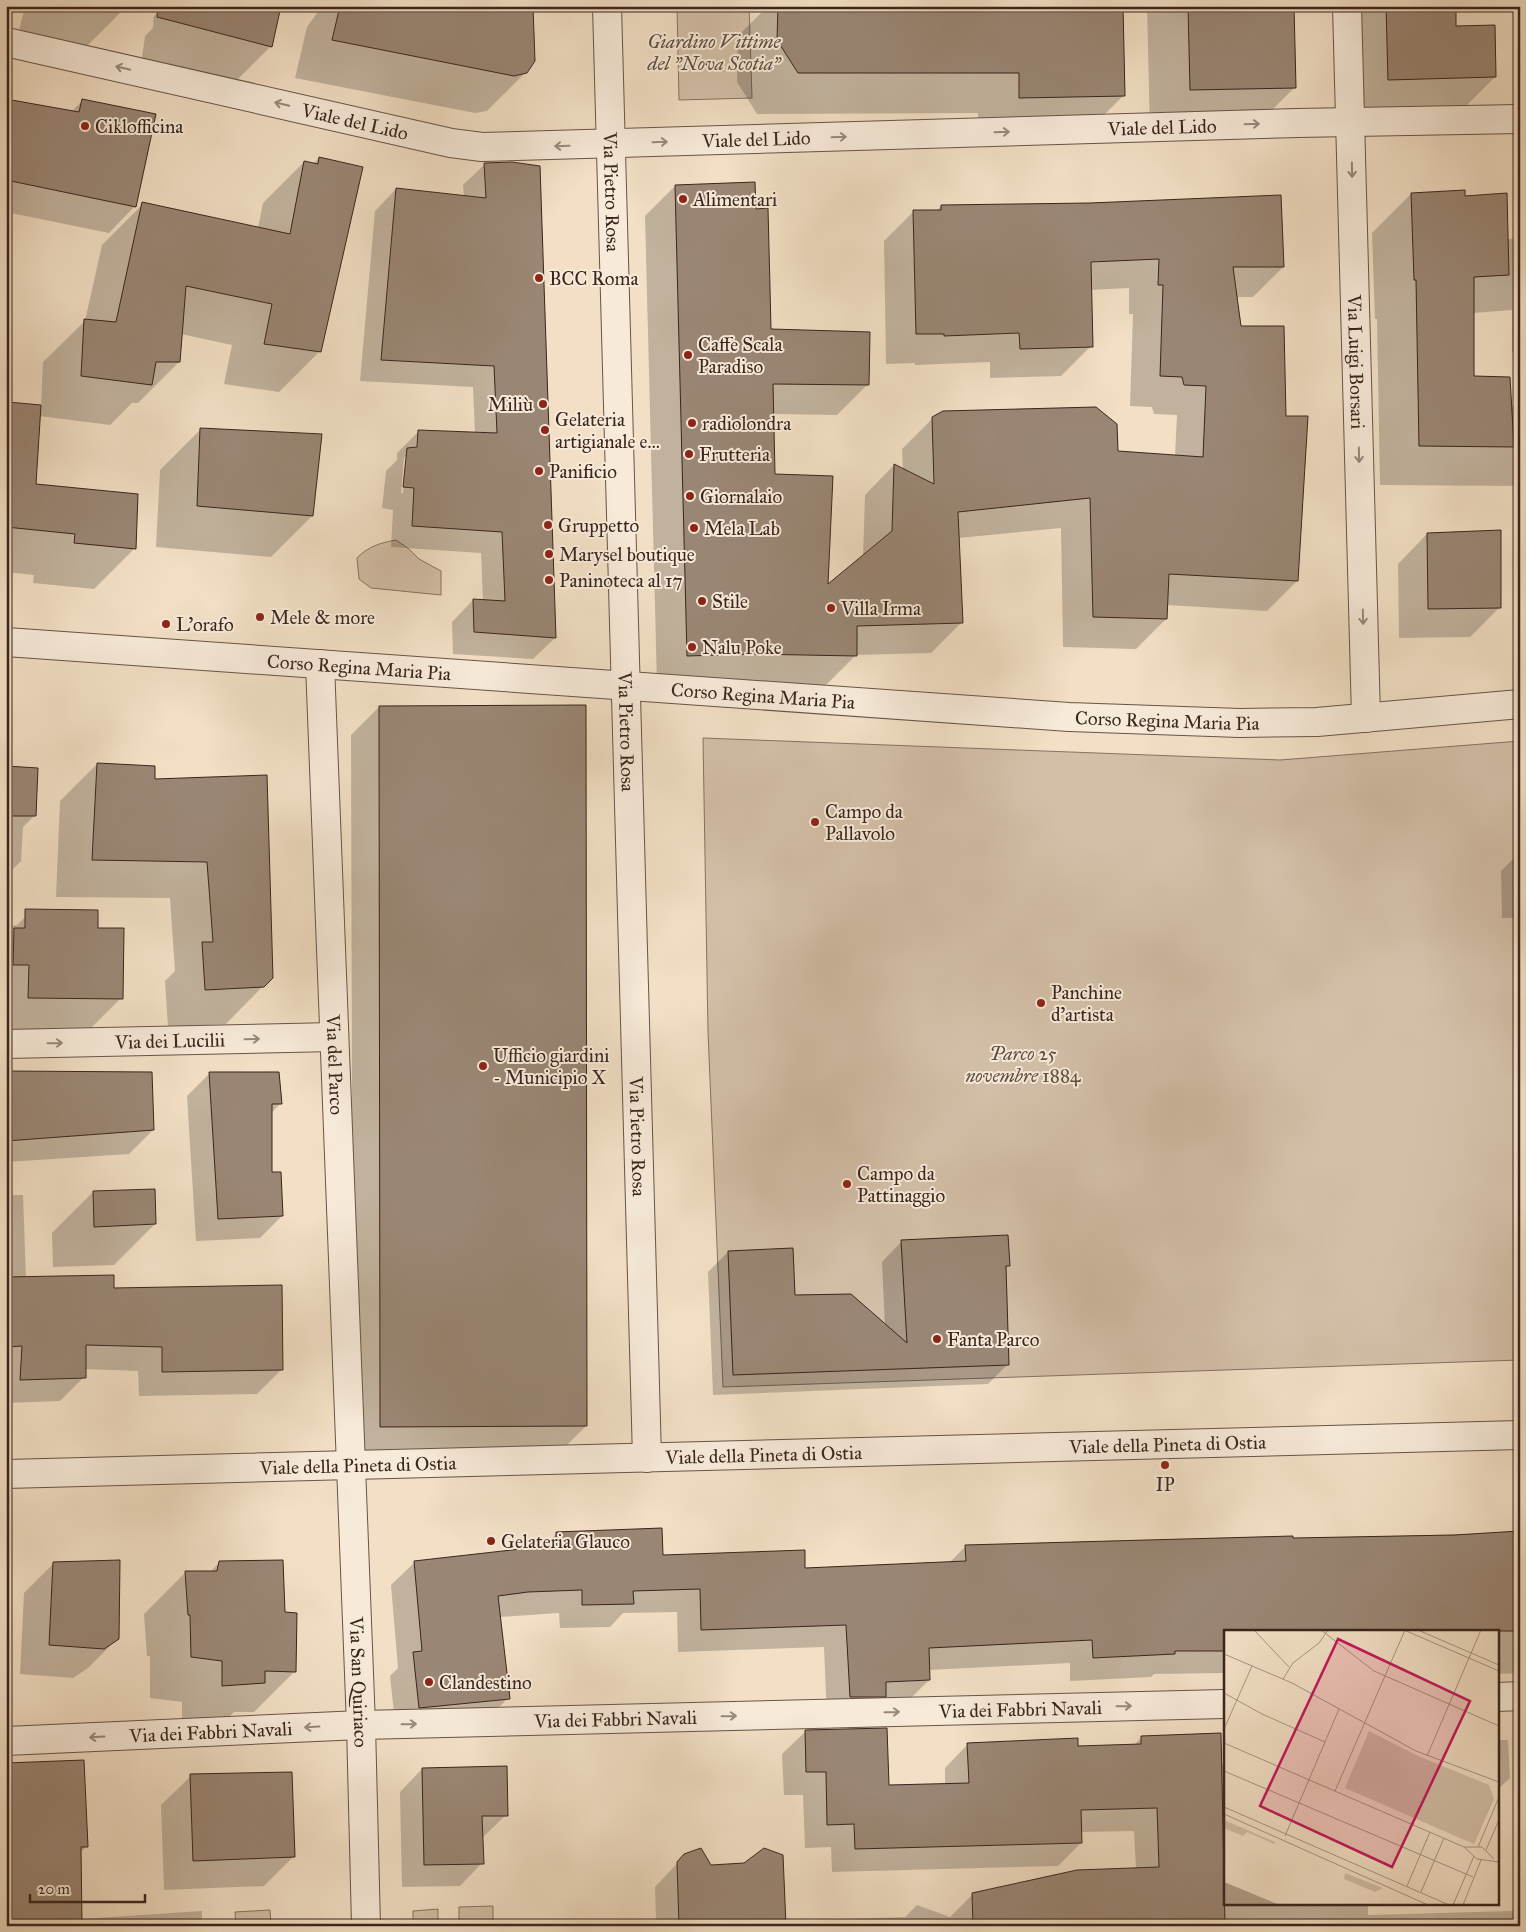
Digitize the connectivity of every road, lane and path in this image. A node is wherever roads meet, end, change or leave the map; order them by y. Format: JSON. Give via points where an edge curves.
{"nodes":[{"id":1,"x":607,"y":6,"type":"edge"},
{"id":2,"x":1347,"y":6,"type":"edge"},
{"id":3,"x":6,"y":42,"type":"edge"},
{"id":4,"x":1520,"y":119,"type":"edge"},
{"id":5,"x":1351,"y":121,"type":"junction"},
{"id":6,"x":611,"y":144,"type":"junction"},
{"id":7,"x":6,"y":642,"type":"edge"},
{"id":8,"x":320,"y":664,"type":"junction"},
{"id":9,"x":626,"y":685,"type":"junction"},
{"id":10,"x":1520,"y":704,"type":"edge"},
{"id":11,"x":1366,"y":718,"type":"junction"},
{"id":12,"x":334,"y":1037,"type":"junction"},
{"id":13,"x":6,"y":1044,"type":"edge"},
{"id":14,"x":1520,"y":1435,"type":"edge"},
{"id":15,"x":647,"y":1458,"type":"junction"},
{"id":16,"x":350,"y":1466,"type":"junction"},
{"id":17,"x":6,"y":1474,"type":"edge"},
{"id":18,"x":1520,"y":1696,"type":"edge"},
{"id":19,"x":1498,"y":1697,"type":"edge"},
{"id":20,"x":1224,"y":1704,"type":"edge"},
{"id":21,"x":361,"y":1725,"type":"junction"},
{"id":22,"x":6,"y":1741,"type":"edge"},
{"id":23,"x":366,"y":1926,"type":"edge"}],
"edges":[{"from":1,"to":6,"type":"street","name":"Via Pietro Rosa"},
{"from":2,"to":5,"type":"street","name":"Via Luigi Borsari"},
{"from":6,"to":3,"type":"street","name":"Viale del Lido","one_way":true,"via":[[509,148],[451,142]]},
{"from":4,"to":5,"type":"street","name":"Viale del Lido"},
{"from":6,"to":5,"type":"street","name":"Viale del Lido","one_way":true},
{"from":5,"to":11,"type":"street","name":"Via Luigi Borsari","one_way":true},
{"from":6,"to":9,"type":"street","name":"Via Pietro Rosa"},
{"from":7,"to":8,"type":"street","name":"Corso Regina Maria Pia"},
{"from":8,"to":9,"type":"street","name":"Corso Regina Maria Pia"},
{"from":8,"to":12,"type":"street","name":"Via del Parco"},
{"from":9,"to":11,"type":"street","name":"Corso Regina Maria Pia","via":[[1069,717],[1240,723]]},
{"from":9,"to":15,"type":"street","name":"Via Pietro Rosa"},
{"from":10,"to":11,"type":"street","name":"Corso Regina Maria Pia"},
{"from":13,"to":12,"type":"street","name":"Via dei Lucilii","one_way":true},
{"from":12,"to":16,"type":"street","name":"Via del Parco"},
{"from":14,"to":15,"type":"street","name":"Viale della Pineta di Ostia"},
{"from":15,"to":16,"type":"street","name":"Viale della Pineta di Ostia"},
{"from":16,"to":17,"type":"street","name":"Viale della Pineta di Ostia"},
{"from":16,"to":21,"type":"street","name":"Via San Quiriaco"},
{"from":18,"to":19,"type":"street"},
{"from":21,"to":20,"type":"street","name":"Via dei Fabbri Navali","one_way":true},
{"from":21,"to":22,"type":"street","name":"Via dei Fabbri Navali","one_way":true},
{"from":21,"to":23,"type":"street","name":"Via San Quiriaco"}]}
